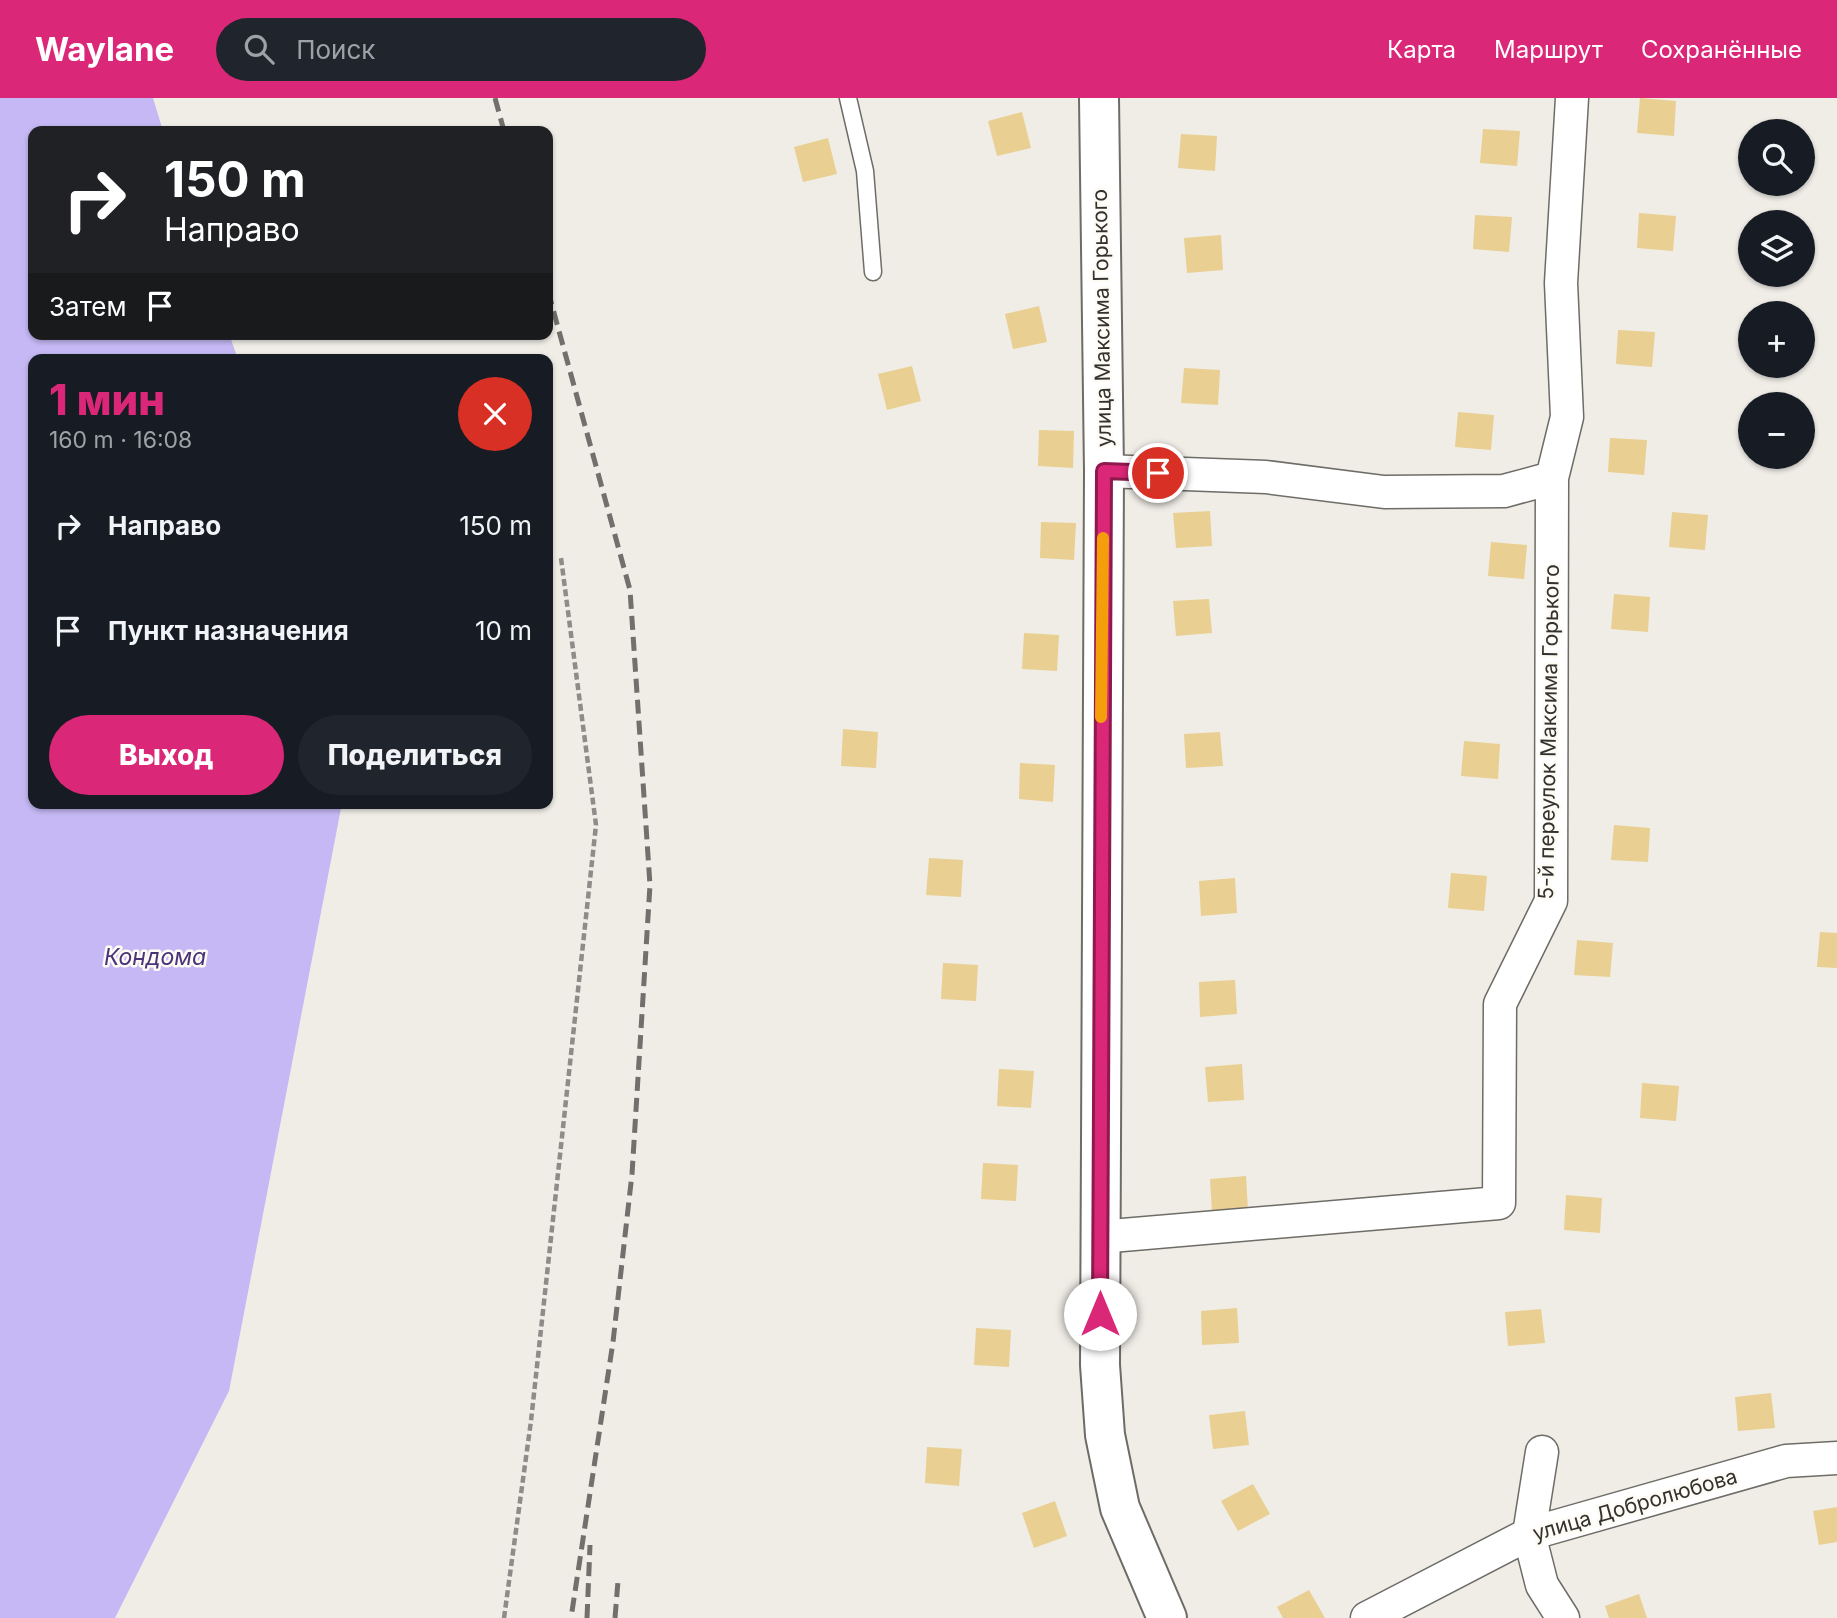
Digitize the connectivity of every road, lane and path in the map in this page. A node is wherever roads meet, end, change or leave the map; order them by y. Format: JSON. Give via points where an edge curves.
{"nodes":[{"id":1,"x":848,"y":98,"type":"edge"},
{"id":2,"x":1099,"y":98,"type":"edge"},
{"id":3,"x":1572,"y":98,"type":"edge"},
{"id":4,"x":873,"y":272,"type":"dead end"},
{"id":5,"x":1104,"y":471,"type":"junction"},
{"id":6,"x":1552,"y":478,"type":"junction"},
{"id":7,"x":561,"y":558,"type":"dead end"},
{"id":8,"x":1099,"y":1237,"type":"junction"},
{"id":9,"x":1542,"y":1452,"type":"dead end"},
{"id":10,"x":1837,"y":1458,"type":"edge"},
{"id":11,"x":1529,"y":1534,"type":"junction"},
{"id":12,"x":504,"y":1618,"type":"edge"},
{"id":13,"x":1167,"y":1618,"type":"edge"},
{"id":14,"x":1367,"y":1618,"type":"edge"},
{"id":15,"x":1563,"y":1618,"type":"edge"}],
"edges":[{"from":1,"to":4,"type":"lane","via":[[865,171]]},
{"from":2,"to":5,"type":"street","name":"улица Максима Горького"},
{"from":3,"to":6,"type":"street","name":"5-й переулок Максима Горького","via":[[1561,283],[1567,417]]},
{"from":5,"to":6,"type":"street","via":[[1266,477],[1384,492],[1504,491]]},
{"from":5,"to":8,"type":"street","name":"улица Максима Горького"},
{"from":6,"to":8,"type":"street","name":"5-й переулок Максима Горького","via":[[1551,901],[1500,1004],[1499,1203]]},
{"from":7,"to":12,"type":"path","via":[[596,825],[531,1421]]},
{"from":8,"to":13,"type":"street","name":"улица Максима Горького","via":[[1105,1435],[1120,1508]]},
{"from":9,"to":11,"type":"street"},
{"from":10,"to":11,"type":"street","name":"улица Добролюбова","via":[[1786,1461]]},
{"from":11,"to":14,"type":"street","name":"улица Добролюбова"},
{"from":11,"to":15,"type":"street","via":[[1542,1585]]}]}
